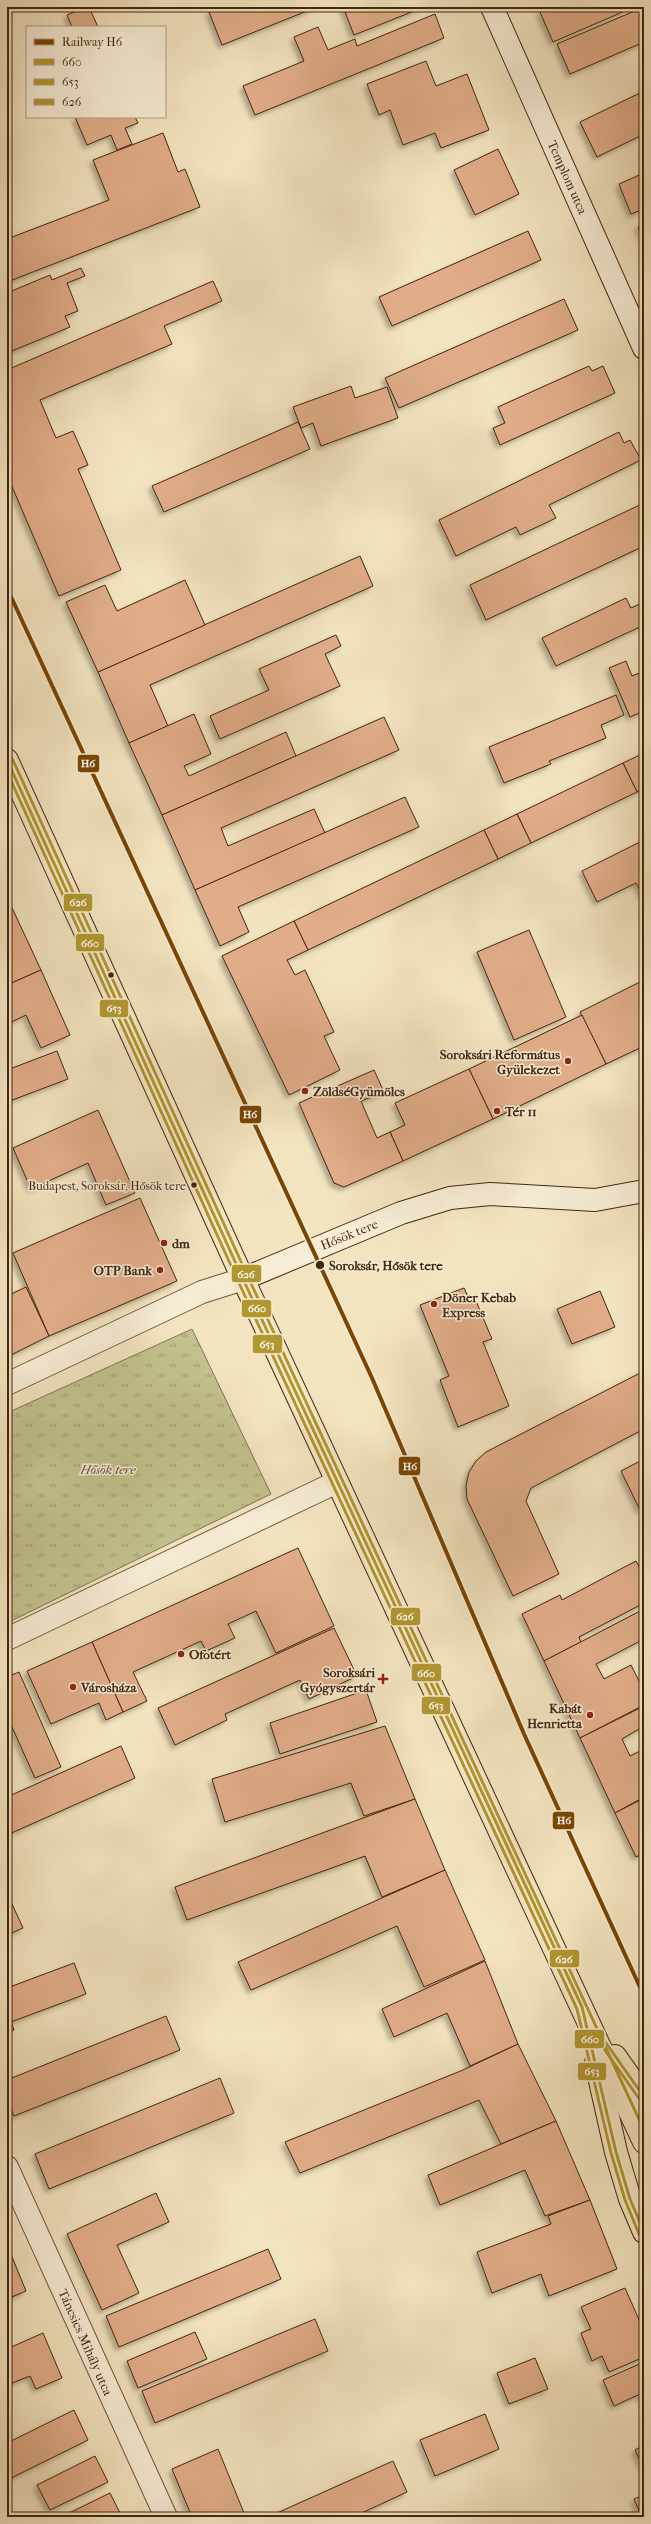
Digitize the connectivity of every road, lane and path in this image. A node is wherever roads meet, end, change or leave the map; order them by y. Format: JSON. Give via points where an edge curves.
{"nodes":[{"id":1,"x":492,"y":7,"type":"edge"},
{"id":2,"x":644,"y":348,"type":"edge"},
{"id":3,"x":7,"y":760,"type":"edge"},
{"id":4,"x":644,"y":1191,"type":"edge"},
{"id":5,"x":243,"y":1279,"type":"junction"},
{"id":6,"x":7,"y":1384,"type":"edge"},
{"id":7,"x":338,"y":1482,"type":"junction"},
{"id":8,"x":7,"y":1639,"type":"edge"},
{"id":9,"x":582,"y":2008,"type":"junction"},
{"id":10,"x":644,"y":2097,"type":"edge"},
{"id":11,"x":644,"y":2142,"type":"edge"},
{"id":12,"x":7,"y":2167,"type":"edge"},
{"id":13,"x":644,"y":2232,"type":"edge"},
{"id":14,"x":166,"y":2517,"type":"edge"}],
"edges":[{"from":1,"to":2,"type":"street","name":"Templom utca"},
{"from":3,"to":5,"type":"main road"},
{"from":4,"to":5,"type":"street","name":"Hősök tere","via":[[595,1200],[490,1194],[450,1198],[401,1213]]},
{"from":5,"to":6,"type":"street","name":"Hősök tere","via":[[202,1292]]},
{"from":5,"to":7,"type":"main road"},
{"from":7,"to":8,"type":"street"},
{"from":7,"to":9,"type":"main road"},
{"from":9,"to":10,"type":"main road"},
{"from":9,"to":11,"type":"main road"},
{"from":9,"to":13,"type":"main road","via":[[616,2152],[630,2199]]},
{"from":12,"to":14,"type":"street","name":"Táncsics Mihály utca"}]}
